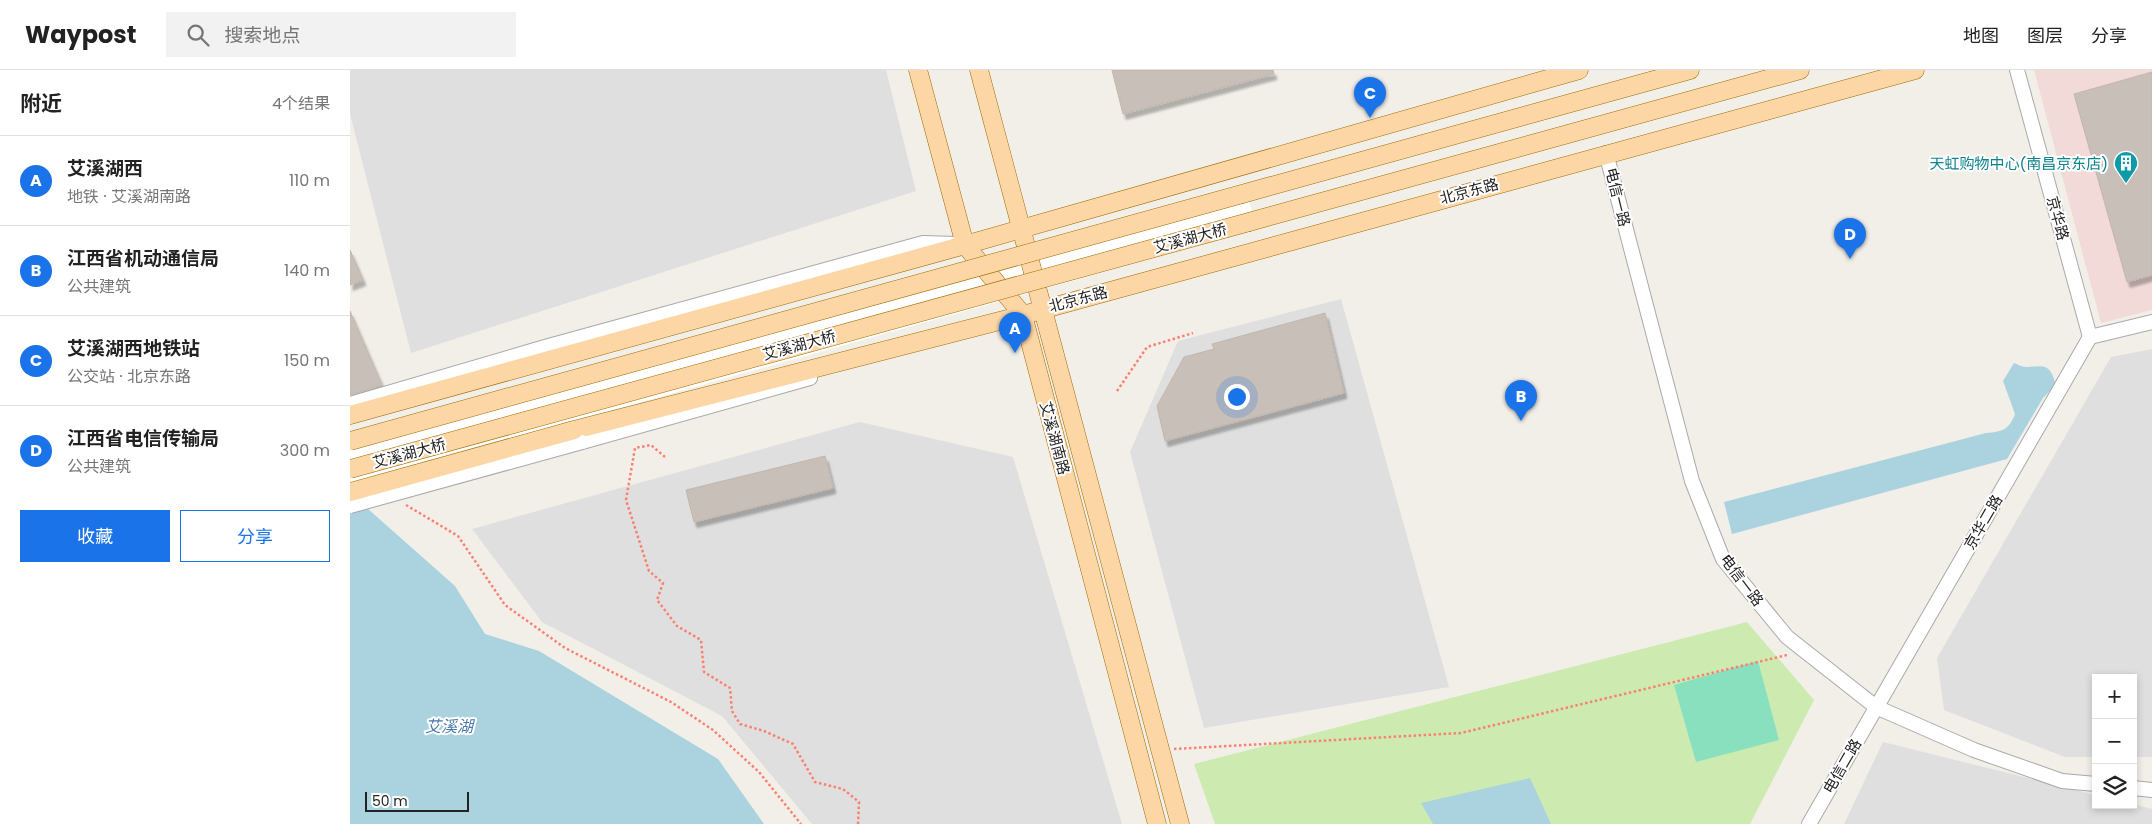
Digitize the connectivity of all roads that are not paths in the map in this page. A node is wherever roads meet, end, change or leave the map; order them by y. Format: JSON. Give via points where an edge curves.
{"nodes":[{"id":1,"x":918,"y":70,"type":"edge"},
{"id":2,"x":979,"y":70,"type":"edge"},
{"id":3,"x":1579,"y":70,"type":"edge"},
{"id":4,"x":1690,"y":70,"type":"edge"},
{"id":5,"x":1800,"y":70,"type":"edge"},
{"id":6,"x":1915,"y":70,"type":"edge"},
{"id":7,"x":2017,"y":70,"type":"edge"},
{"id":8,"x":1606,"y":153,"type":"junction"},
{"id":9,"x":1249,"y":222,"type":"joint"},
{"id":10,"x":1023,"y":227,"type":"junction"},
{"id":11,"x":965,"y":245,"type":"junction"},
{"id":12,"x":1044,"y":308,"type":"junction"},
{"id":13,"x":1023,"y":315,"type":"junction"},
{"id":14,"x":2152,"y":322,"type":"edge"},
{"id":15,"x":2090,"y":337,"type":"junction"},
{"id":16,"x":350,"y":404,"type":"edge"},
{"id":17,"x":350,"y":416,"type":"edge"},
{"id":18,"x":578,"y":436,"type":"junction"},
{"id":19,"x":350,"y":442,"type":"edge"},
{"id":20,"x":350,"y":469,"type":"edge"},
{"id":21,"x":350,"y":492,"type":"edge"},
{"id":22,"x":350,"y":506,"type":"edge"},
{"id":23,"x":1876,"y":707,"type":"junction"},
{"id":24,"x":2092,"y":784,"type":"edge"},
{"id":25,"x":2137,"y":788,"type":"edge"},
{"id":26,"x":2152,"y":790,"type":"edge"},
{"id":27,"x":1156,"y":824,"type":"edge"},
{"id":28,"x":1180,"y":824,"type":"edge"},
{"id":29,"x":1809,"y":824,"type":"edge"}],
"edges":[{"from":1,"to":11,"type":"main road","name":"艾溪湖南路"},
{"from":2,"to":10,"type":"main road","name":"艾溪湖南路"},
{"from":3,"to":10,"type":"main road"},
{"from":4,"to":19,"type":"main road","name":"艾溪湖大桥","bridge":true},
{"from":5,"to":9,"type":"main road","name":"北京东路"},
{"from":6,"to":8,"type":"main road","name":"北京东路"},
{"from":7,"to":15,"type":"street","name":"京华路"},
{"from":8,"to":12,"type":"main road","name":"北京东路"},
{"from":8,"to":23,"type":"street","name":"电信一路","via":[[1692,481],[1723,560],[1787,637]]},
{"from":9,"to":20,"type":"main road","name":"艾溪湖大桥","bridge":true},
{"from":10,"to":11,"type":"main road"},
{"from":10,"to":12,"type":"main road","name":"艾溪湖南路"},
{"from":11,"to":13,"type":"main road","name":"艾溪湖南路"},
{"from":11,"to":16,"type":"street","via":[[923,242]]},
{"from":11,"to":17,"type":"main road"},
{"from":12,"to":13,"type":"main road","name":"北京东路"},
{"from":12,"to":28,"type":"main road","name":"艾溪湖南路"},
{"from":13,"to":18,"type":"main road","name":"北京东路"},
{"from":13,"to":27,"type":"main road","name":"艾溪湖南路"},
{"from":14,"to":15,"type":"street"},
{"from":15,"to":23,"type":"street","name":"京华二路"},
{"from":18,"to":21,"type":"main road","name":"北京东路","bridge":true},
{"from":18,"to":22,"type":"street","bridge":true},
{"from":23,"to":24,"type":"street","name":"电信一路","via":[[2018,766],[2062,781]]},
{"from":23,"to":29,"type":"street","name":"电信二路"},
{"from":25,"to":26,"type":"street"}]}
